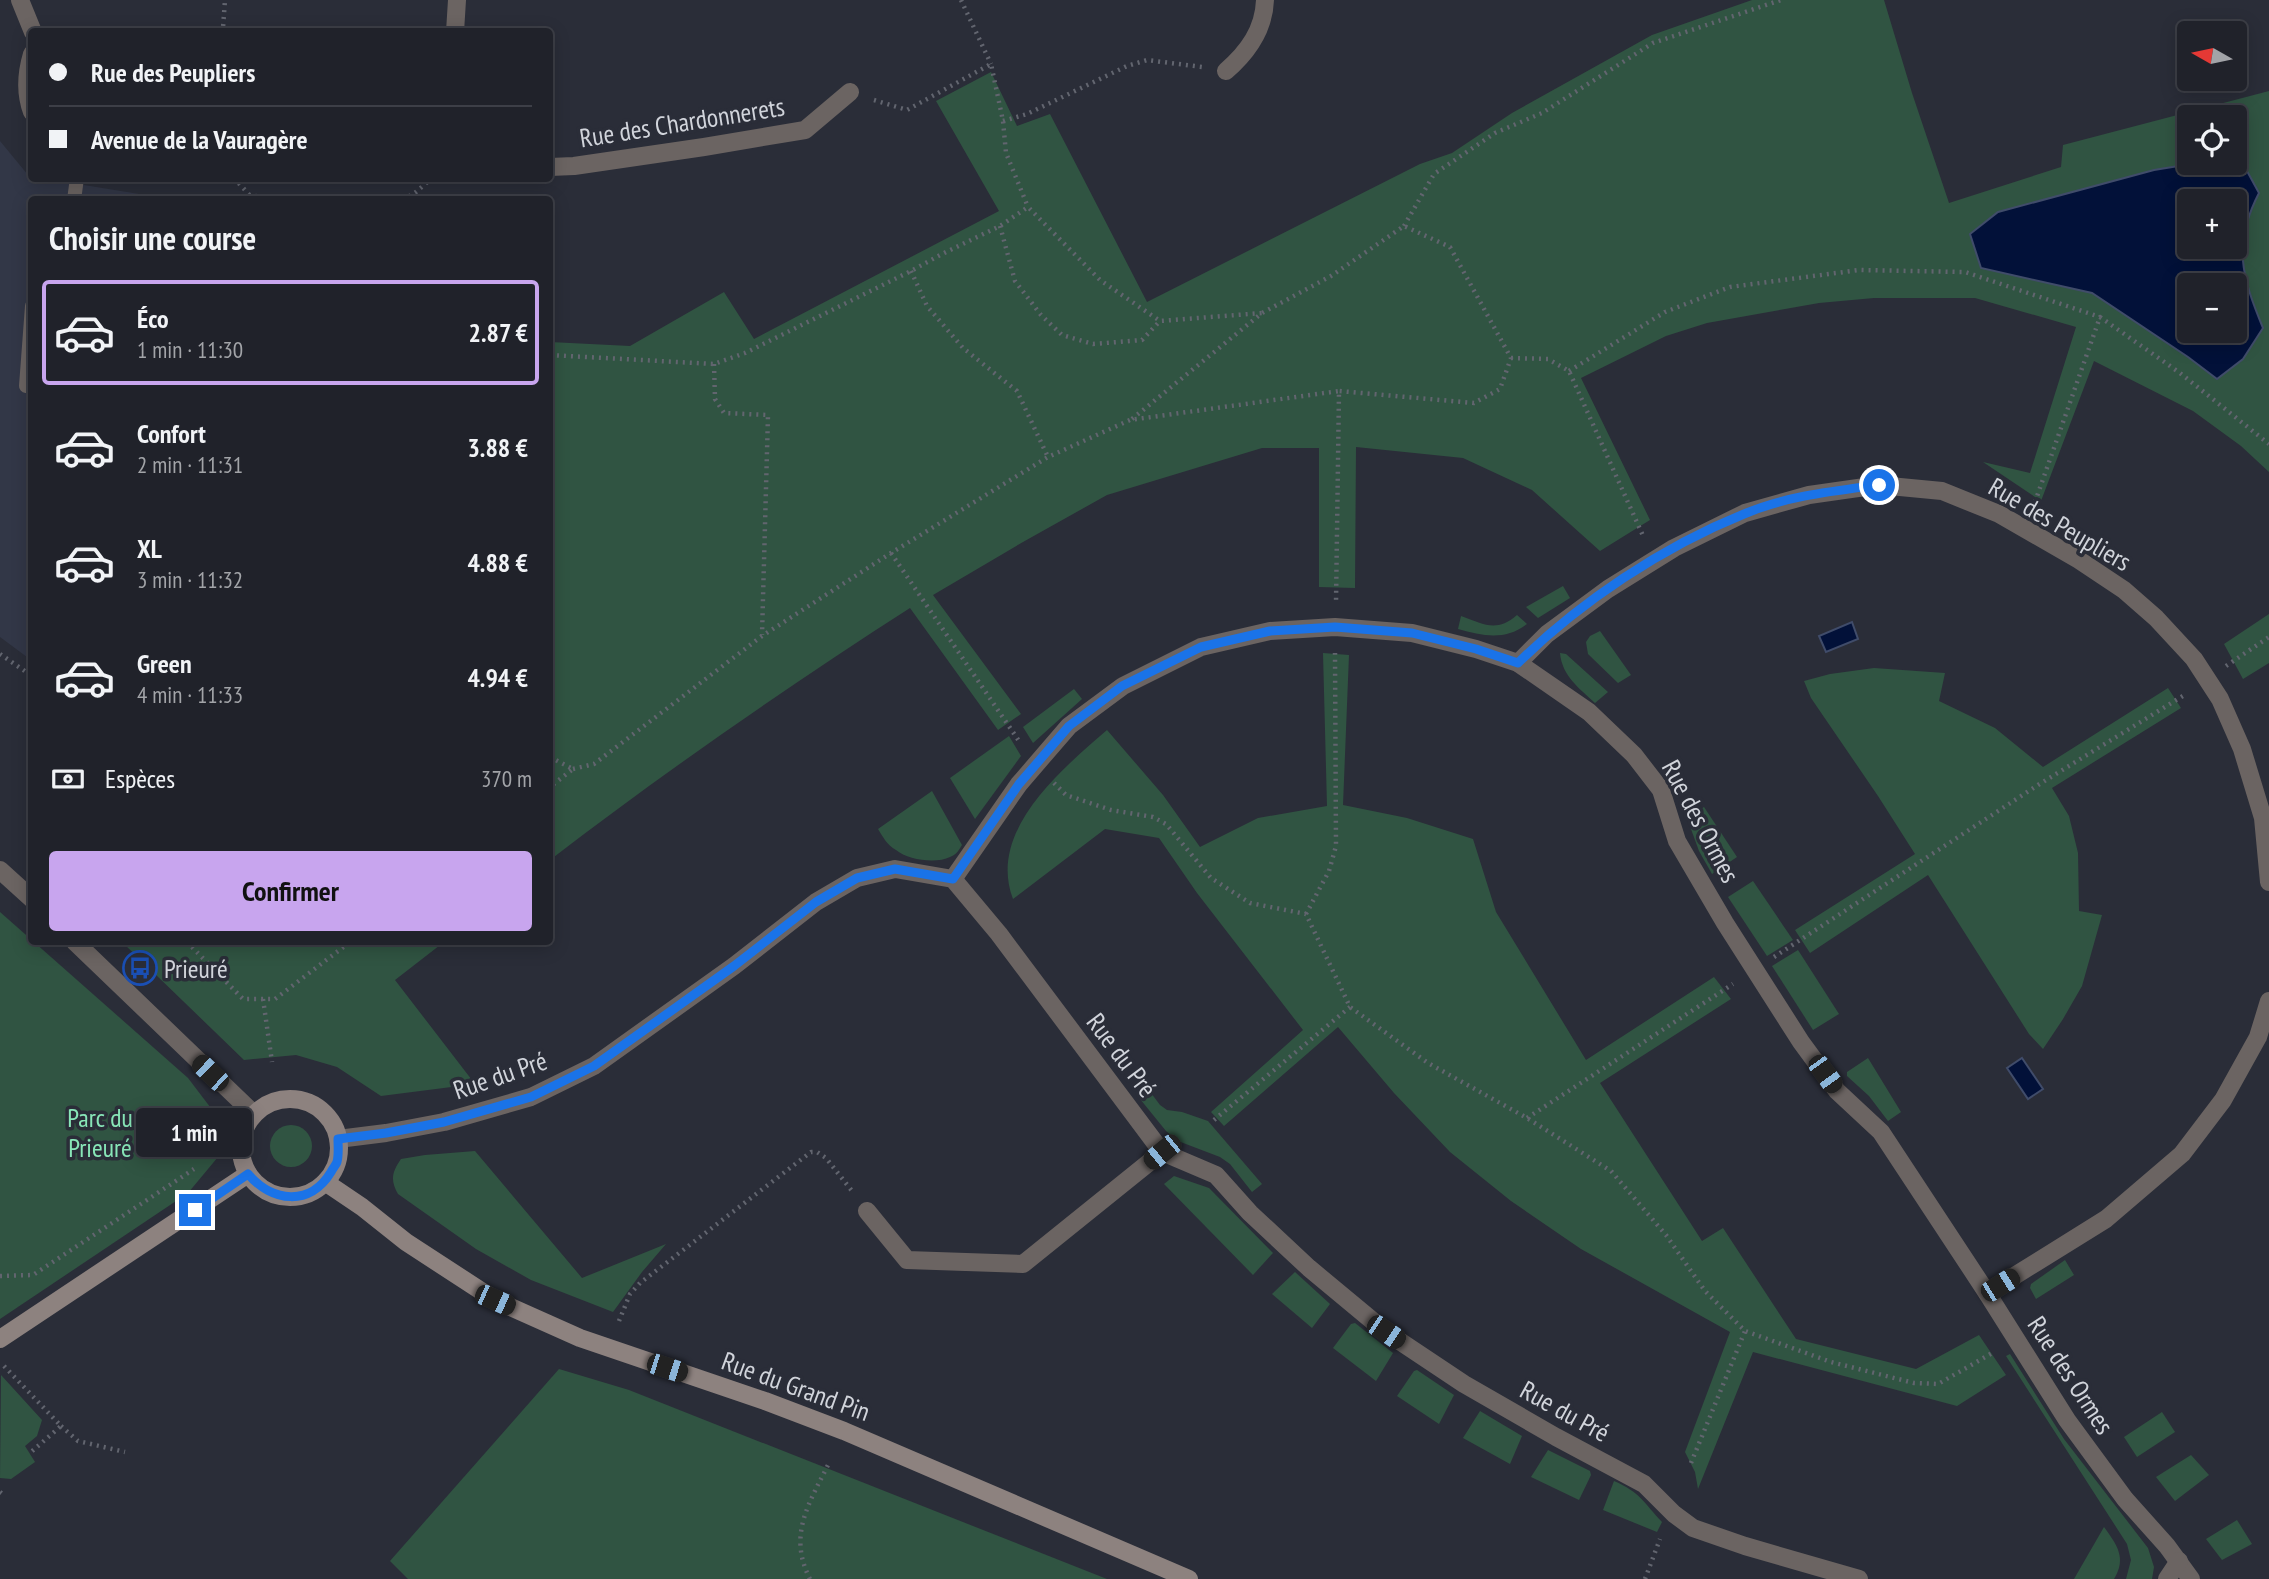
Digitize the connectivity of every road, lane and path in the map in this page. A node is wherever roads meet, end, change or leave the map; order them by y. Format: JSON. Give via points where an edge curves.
{"nodes":[{"id":1,"x":20,"y":0,"type":"edge"},
{"id":2,"x":225,"y":0,"type":"edge"},
{"id":3,"x":457,"y":0,"type":"edge"},
{"id":4,"x":961,"y":0,"type":"edge"},
{"id":5,"x":1265,"y":0,"type":"edge"},
{"id":6,"x":1782,"y":0,"type":"edge"},
{"id":7,"x":31,"y":28,"type":"edge"},
{"id":8,"x":223,"y":28,"type":"edge"},
{"id":9,"x":455,"y":28,"type":"edge"},
{"id":10,"x":991,"y":64,"type":"junction"},
{"id":11,"x":1226,"y":71,"type":"joint"},
{"id":12,"x":28,"y":76,"type":"edge"},
{"id":13,"x":850,"y":92,"type":"dead end"},
{"id":14,"x":28,"y":101,"type":"edge"},
{"id":15,"x":891,"y":105,"type":"dead end"},
{"id":16,"x":1003,"y":121,"type":"junction"},
{"id":17,"x":553,"y":167,"type":"edge"},
{"id":18,"x":238,"y":182,"type":"edge"},
{"id":19,"x":427,"y":182,"type":"edge"},
{"id":20,"x":251,"y":196,"type":"edge"},
{"id":21,"x":410,"y":196,"type":"edge"},
{"id":22,"x":1028,"y":208,"type":"junction"},
{"id":23,"x":1000,"y":226,"type":"junction"},
{"id":24,"x":1404,"y":226,"type":"junction"},
{"id":25,"x":911,"y":271,"type":"junction"},
{"id":26,"x":1262,"y":313,"type":"junction"},
{"id":27,"x":2100,"y":317,"type":"junction"},
{"id":28,"x":1160,"y":321,"type":"junction"},
{"id":29,"x":553,"y":355,"type":"edge"},
{"id":30,"x":1511,"y":358,"type":"junction"},
{"id":31,"x":28,"y":359,"type":"edge"},
{"id":32,"x":713,"y":364,"type":"junction"},
{"id":33,"x":1569,"y":371,"type":"junction"},
{"id":34,"x":26,"y":386,"type":"dead end"},
{"id":35,"x":1339,"y":391,"type":"junction"},
{"id":36,"x":1130,"y":420,"type":"junction"},
{"id":37,"x":2269,"y":443,"type":"edge"},
{"id":38,"x":1048,"y":457,"type":"junction"},
{"id":39,"x":2035,"y":502,"type":"dead end"},
{"id":40,"x":1640,"y":531,"type":"dead end"},
{"id":41,"x":891,"y":553,"type":"junction"},
{"id":42,"x":1336,"y":588,"type":"dead end"},
{"id":43,"x":762,"y":636,"type":"junction"},
{"id":44,"x":2269,"y":637,"type":"edge"},
{"id":45,"x":1335,"y":650,"type":"dead end"},
{"id":46,"x":0,"y":654,"type":"edge"},
{"id":47,"x":2234,"y":661,"type":"dead end"},
{"id":48,"x":1518,"y":663,"type":"junction"},
{"id":49,"x":28,"y":673,"type":"edge"},
{"id":50,"x":2180,"y":697,"type":"dead end"},
{"id":51,"x":1026,"y":751,"type":"dead end"},
{"id":52,"x":553,"y":759,"type":"edge"},
{"id":53,"x":573,"y":769,"type":"junction"},
{"id":54,"x":1052,"y":782,"type":"dead end"},
{"id":55,"x":553,"y":785,"type":"edge"},
{"id":56,"x":0,"y":870,"type":"edge"},
{"id":57,"x":953,"y":879,"type":"junction"},
{"id":58,"x":2269,"y":882,"type":"edge"},
{"id":59,"x":28,"y":896,"type":"edge"},
{"id":60,"x":1306,"y":914,"type":"junction"},
{"id":61,"x":78,"y":945,"type":"edge"},
{"id":62,"x":190,"y":945,"type":"edge"},
{"id":63,"x":346,"y":945,"type":"edge"},
{"id":64,"x":1767,"y":962,"type":"dead end"},
{"id":65,"x":1725,"y":988,"type":"dead end"},
{"id":66,"x":263,"y":999,"type":"junction"},
{"id":67,"x":2269,"y":1000,"type":"edge"},
{"id":68,"x":1350,"y":1007,"type":"junction"},
{"id":69,"x":272,"y":1062,"type":"dead end"},
{"id":70,"x":254,"y":1114,"type":"junction"},
{"id":71,"x":1527,"y":1118,"type":"junction"},
{"id":72,"x":1214,"y":1120,"type":"dead end"},
{"id":73,"x":338,"y":1139,"type":"junction"},
{"id":74,"x":1162,"y":1152,"type":"junction"},
{"id":75,"x":194,"y":1170,"type":"dead end"},
{"id":76,"x":248,"y":1174,"type":"junction"},
{"id":77,"x":325,"y":1182,"type":"junction"},
{"id":78,"x":867,"y":1211,"type":"joint"},
{"id":79,"x":0,"y":1276,"type":"edge"},
{"id":80,"x":1987,"y":1293,"type":"junction"},
{"id":81,"x":619,"y":1321,"type":"dead end"},
{"id":82,"x":1745,"y":1331,"type":"junction"},
{"id":83,"x":0,"y":1339,"type":"edge"},
{"id":84,"x":1992,"y":1354,"type":"dead end"},
{"id":85,"x":4,"y":1366,"type":"dead end"},
{"id":86,"x":61,"y":1426,"type":"junction"},
{"id":87,"x":125,"y":1452,"type":"dead end"},
{"id":88,"x":30,"y":1453,"type":"dead end"},
{"id":89,"x":830,"y":1461,"type":"dead end"},
{"id":90,"x":1692,"y":1462,"type":"dead end"},
{"id":91,"x":1660,"y":1539,"type":"dead end"},
{"id":92,"x":2179,"y":1561,"type":"junction"},
{"id":93,"x":810,"y":1579,"type":"edge"},
{"id":94,"x":1189,"y":1579,"type":"edge"},
{"id":95,"x":1645,"y":1579,"type":"edge"},
{"id":96,"x":1859,"y":1579,"type":"edge"},
{"id":97,"x":2167,"y":1579,"type":"edge"},
{"id":98,"x":2191,"y":1579,"type":"edge"}],
"edges":[{"from":1,"to":7,"type":"street"},
{"from":2,"to":8,"type":"path"},
{"from":3,"to":9,"type":"street"},
{"from":4,"to":10,"type":"path"},
{"from":5,"to":11,"type":"street","via":[[1253,43]]},
{"from":6,"to":24,"type":"path","via":[[1653,43],[1542,113],[1495,133],[1434,174]]},
{"from":10,"to":15,"type":"path","via":[[907,110]]},
{"from":10,"to":16,"type":"path"},
{"from":11,"to":16,"type":"path","via":[[1147,60]]},
{"from":12,"to":14,"type":"street"},
{"from":13,"to":17,"type":"street","name":"Rue des Chardonnerets","via":[[804,130]]},
{"from":16,"to":22,"type":"path","via":[[1006,153]]},
{"from":18,"to":20,"type":"path"},
{"from":19,"to":21,"type":"path"},
{"from":22,"to":23,"type":"path"},
{"from":22,"to":28,"type":"path","via":[[1100,280]]},
{"from":23,"to":25,"type":"path"},
{"from":23,"to":28,"type":"path","via":[[1016,281],[1062,335],[1093,344],[1142,340]]},
{"from":24,"to":26,"type":"path","via":[[1331,275]]},
{"from":24,"to":30,"type":"path","via":[[1450,247]]},
{"from":25,"to":32,"type":"path","via":[[746,353]]},
{"from":25,"to":38,"type":"path","via":[[927,306],[963,348],[1017,391]]},
{"from":26,"to":28,"type":"path"},
{"from":26,"to":36,"type":"path"},
{"from":27,"to":33,"type":"path","via":[[1965,272],[1860,270],[1730,287],[1665,312]]},
{"from":27,"to":37,"type":"path"},
{"from":27,"to":39,"type":"path"},
{"from":29,"to":32,"type":"path"},
{"from":30,"to":33,"type":"path","via":[[1548,359]]},
{"from":30,"to":35,"type":"path","via":[[1500,389],[1474,403]]},
{"from":31,"to":34,"type":"lane"},
{"from":32,"to":43,"type":"path","via":[[715,399],[724,412],[768,415]]},
{"from":33,"to":40,"type":"path"},
{"from":35,"to":36,"type":"path"},
{"from":35,"to":42,"type":"path"},
{"from":36,"to":38,"type":"path"},
{"from":38,"to":41,"type":"path"},
{"from":41,"to":43,"type":"path"},
{"from":41,"to":51,"type":"path"},
{"from":43,"to":53,"type":"path","via":[[594,764]]},
{"from":44,"to":47,"type":"path"},
{"from":45,"to":60,"type":"path","via":[[1336,846],[1329,872]]},
{"from":46,"to":49,"type":"path"},
{"from":48,"to":57,"type":"street","name":"Rue des Ormes","via":[[1412,633],[1335,627],[1270,631],[1201,647],[1122,686],[1069,726],[1019,784]]},
{"from":48,"to":58,"type":"street","name":"Rue des Peupliers","via":[[1547,634],[1608,589],[1674,548],[1745,513],[1809,495],[1879,485],[1942,491],[1999,514],[2124,590],[2194,659],[2220,699],[2242,749],[2263,818]]},
{"from":48,"to":80,"type":"street","name":"Rue des Ormes","via":[[1589,712],[1634,755],[1661,790],[1677,841],[1801,1042],[1837,1091],[1881,1132]]},
{"from":50,"to":64,"type":"path"},
{"from":52,"to":53,"type":"path"},
{"from":53,"to":55,"type":"path"},
{"from":54,"to":60,"type":"path","via":[[1066,795],[1111,810],[1153,817],[1166,824],[1212,878],[1250,902]]},
{"from":56,"to":59,"type":"street"},
{"from":57,"to":73,"type":"street","name":"Rue du Pré","via":[[895,869],[857,878],[816,902],[594,1066],[531,1097],[444,1122]]},
{"from":57,"to":74,"type":"street","name":"Rue du Pré"},
{"from":60,"to":68,"type":"path"},
{"from":61,"to":70,"type":"street"},
{"from":62,"to":66,"type":"path","via":[[243,999]]},
{"from":63,"to":66,"type":"path","via":[[275,999]]},
{"from":65,"to":71,"type":"path"},
{"from":66,"to":69,"type":"path"},
{"from":67,"to":80,"type":"street","via":[[2258,1037],[2223,1100],[2182,1154],[2106,1219]]},
{"from":68,"to":71,"type":"path","via":[[1428,1063]]},
{"from":68,"to":72,"type":"path"},
{"from":70,"to":73,"type":"street","via":[[281,1099],[297,1099],[324,1112]]},
{"from":70,"to":76,"type":"street","via":[[242,1136]]},
{"from":71,"to":82,"type":"path","via":[[1611,1171],[1705,1290]]},
{"from":73,"to":77,"type":"street","via":[[337,1162]]},
{"from":74,"to":78,"type":"street","via":[[1023,1264],[908,1260]]},
{"from":74,"to":96,"type":"street","name":"Rue du Pré","via":[[1216,1175],[1250,1213],[1386,1332],[1464,1384],[1644,1484],[1693,1528]]},
{"from":75,"to":79,"type":"path","via":[[33,1275]]},
{"from":76,"to":77,"type":"street","via":[[257,1185],[285,1197],[307,1194]]},
{"from":76,"to":83,"type":"street"},
{"from":77,"to":94,"type":"street","name":"Rue du Grand Pin","via":[[495,1300],[592,1342],[844,1431]]},
{"from":78,"to":81,"type":"path","via":[[826,1158],[811,1152],[640,1283]]},
{"from":80,"to":92,"type":"street","name":"Rue des Ormes","via":[[2085,1447]]},
{"from":82,"to":84,"type":"path","via":[[1831,1362],[1914,1383],[1938,1384]]},
{"from":82,"to":90,"type":"path"},
{"from":85,"to":86,"type":"path"},
{"from":86,"to":87,"type":"path","via":[[78,1441]]},
{"from":86,"to":88,"type":"path"},
{"from":89,"to":93,"type":"path","via":[[804,1514],[799,1541]]},
{"from":91,"to":95,"type":"path"},
{"from":92,"to":97,"type":"street"},
{"from":92,"to":98,"type":"street","name":"Rue des Ormes"}]}
